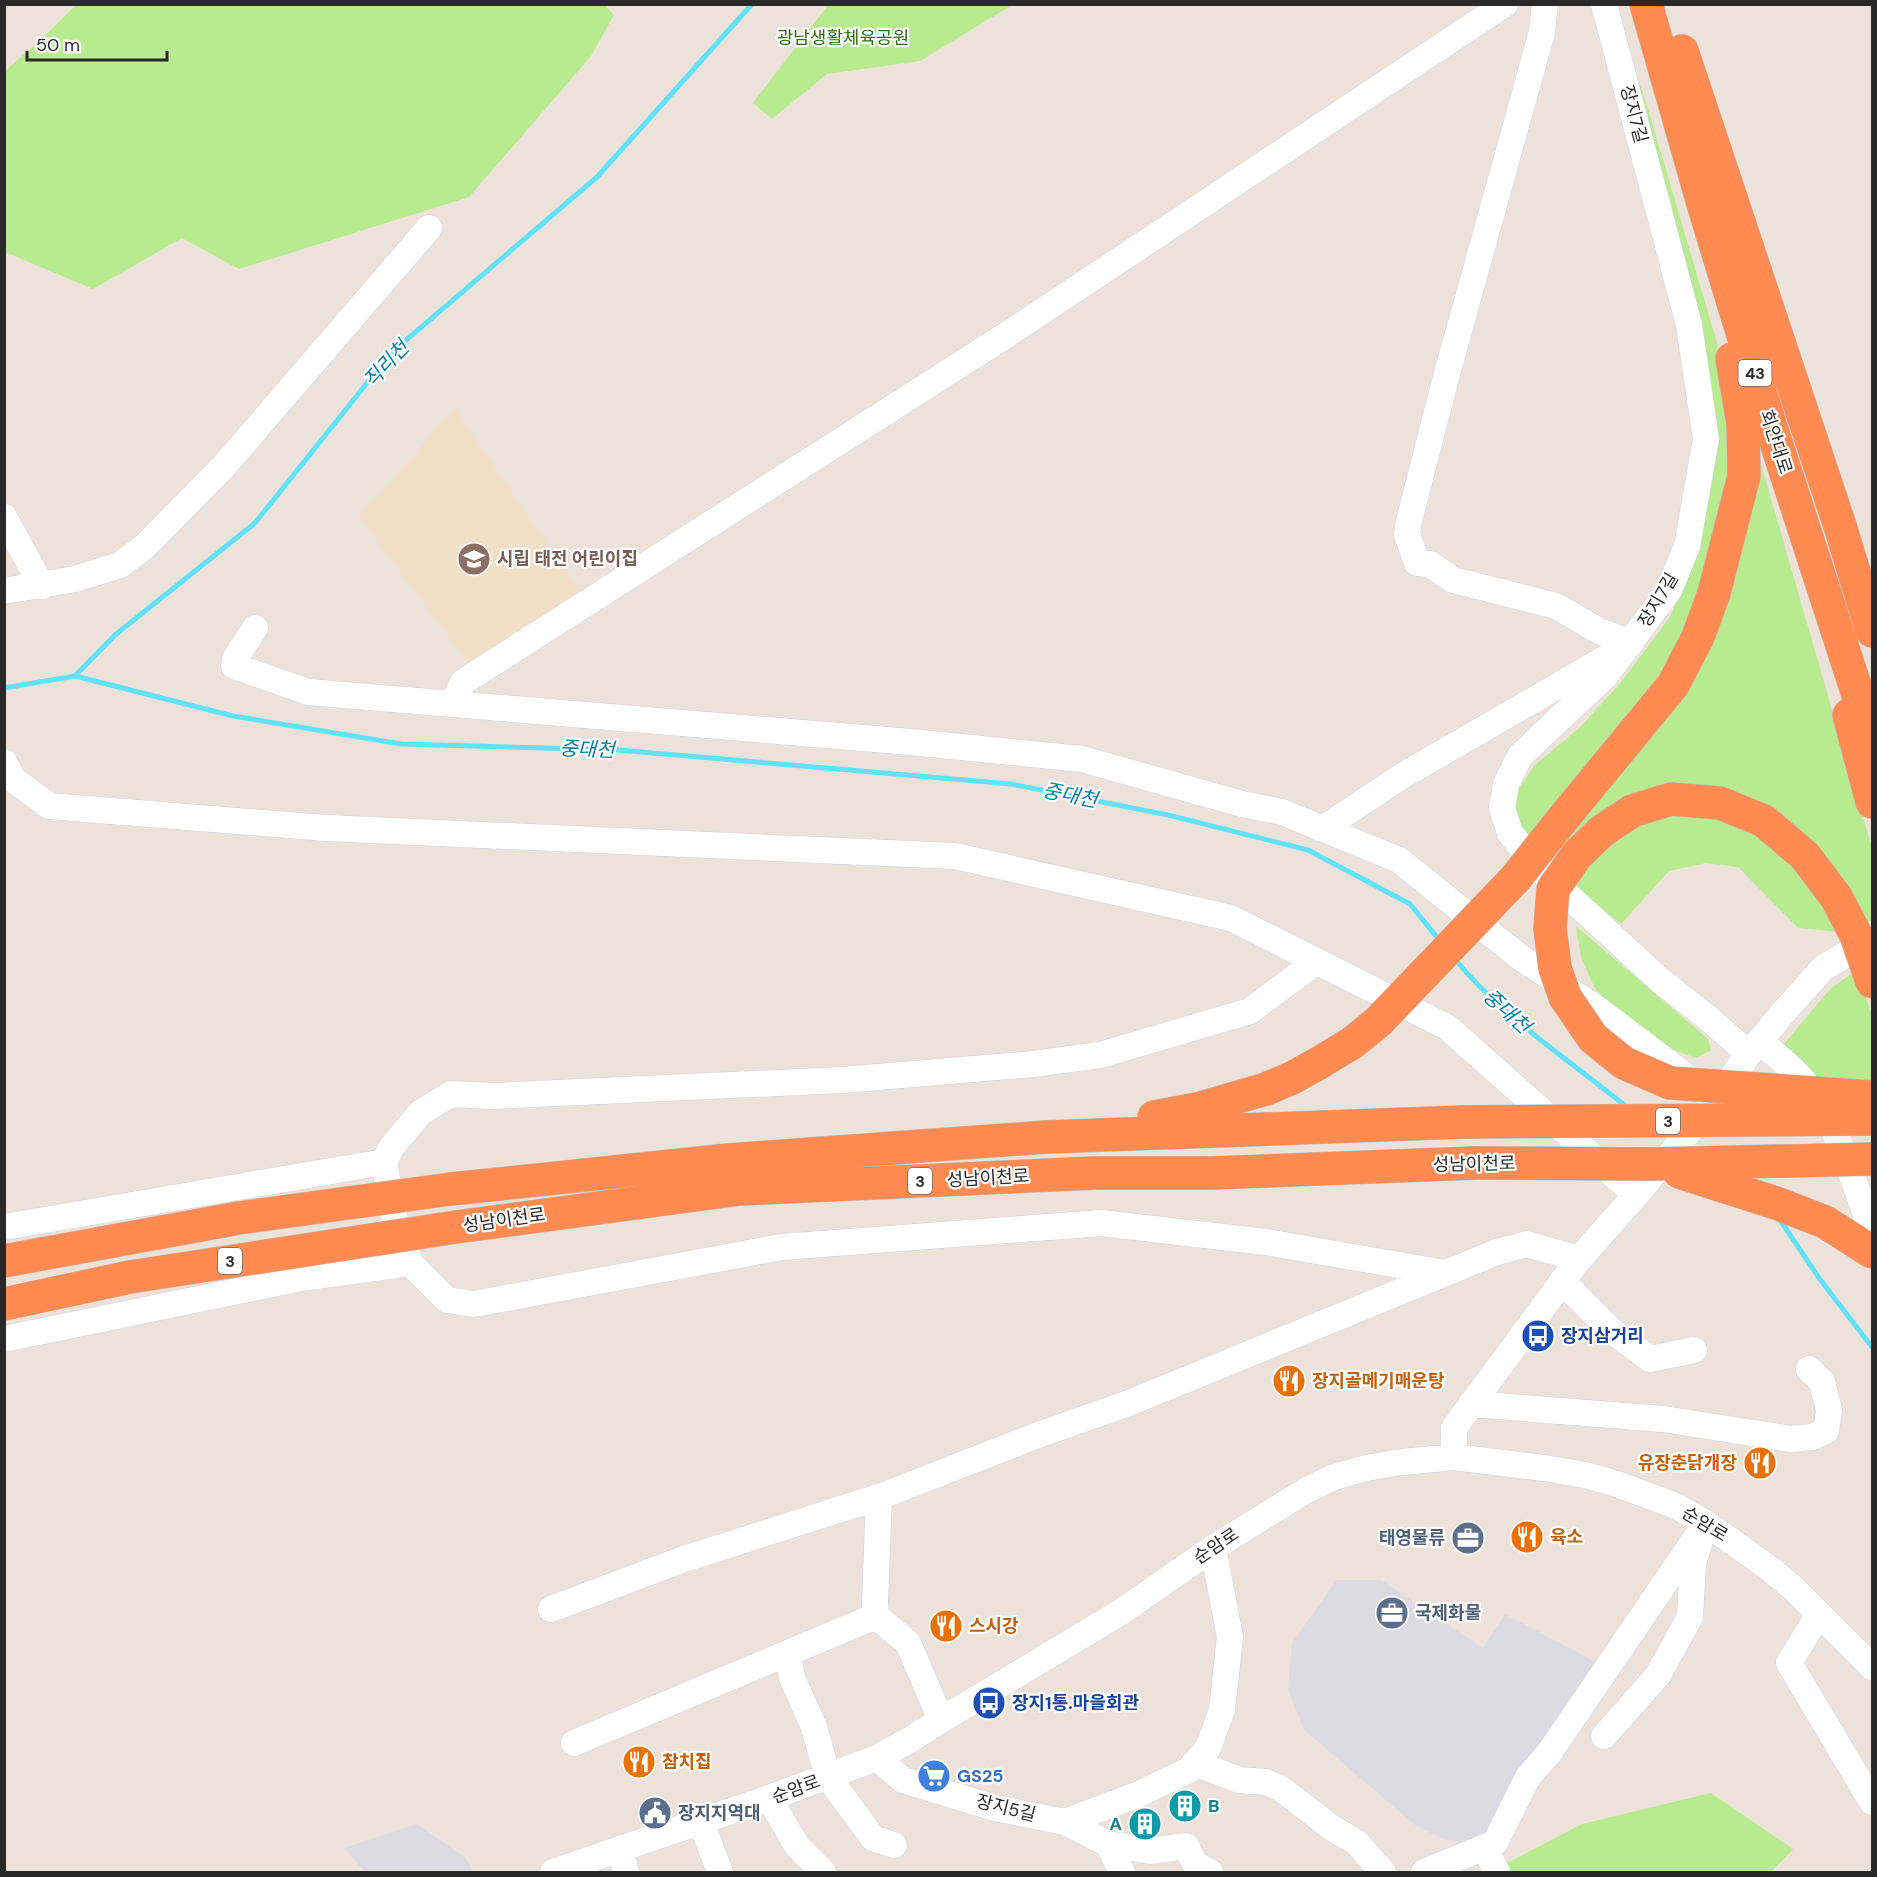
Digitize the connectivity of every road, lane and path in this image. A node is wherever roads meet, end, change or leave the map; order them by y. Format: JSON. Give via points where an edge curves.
{"nodes":[{"id":1,"x":1505,"y":4,"type":"edge"},
{"id":2,"x":1545,"y":4,"type":"edge"},
{"id":3,"x":1604,"y":4,"type":"edge"},
{"id":4,"x":1629,"y":4,"type":"edge"},
{"id":5,"x":1656,"y":12,"type":"edge"},
{"id":6,"x":1704,"y":207,"type":"junction"},
{"id":7,"x":429,"y":228,"type":"dead end"},
{"id":8,"x":1771,"y":427,"type":"junction"},
{"id":9,"x":4,"y":517,"type":"edge"},
{"id":10,"x":42,"y":586,"type":"junction"},
{"id":11,"x":4,"y":591,"type":"edge"},
{"id":12,"x":255,"y":628,"type":"dead end"},
{"id":13,"x":1872,"y":631,"type":"edge"},
{"id":14,"x":1631,"y":643,"type":"junction"},
{"id":15,"x":453,"y":704,"type":"junction"},
{"id":16,"x":1872,"y":738,"type":"edge"},
{"id":17,"x":4,"y":762,"type":"edge"},
{"id":18,"x":1872,"y":802,"type":"edge"},
{"id":19,"x":1322,"y":829,"type":"junction"},
{"id":20,"x":1872,"y":946,"type":"edge"},
{"id":21,"x":1317,"y":961,"type":"junction"},
{"id":22,"x":1872,"y":982,"type":"edge"},
{"id":23,"x":1754,"y":1048,"type":"junction"},
{"id":24,"x":1872,"y":1097,"type":"edge"},
{"id":25,"x":1711,"y":1105,"type":"junction"},
{"id":26,"x":1872,"y":1119,"type":"edge"},
{"id":27,"x":1046,"y":1137,"type":"junction"},
{"id":28,"x":1872,"y":1159,"type":"edge"},
{"id":29,"x":384,"y":1162,"type":"junction"},
{"id":30,"x":1652,"y":1164,"type":"junction"},
{"id":31,"x":1636,"y":1195,"type":"junction"},
{"id":32,"x":4,"y":1227,"type":"edge"},
{"id":33,"x":1872,"y":1233,"type":"edge"},
{"id":34,"x":1872,"y":1252,"type":"edge"},
{"id":35,"x":1579,"y":1259,"type":"junction"},
{"id":36,"x":4,"y":1261,"type":"edge"},
{"id":37,"x":410,"y":1263,"type":"junction"},
{"id":38,"x":1445,"y":1273,"type":"junction"},
{"id":39,"x":1562,"y":1281,"type":"junction"},
{"id":40,"x":4,"y":1304,"type":"edge"},
{"id":41,"x":4,"y":1339,"type":"edge"},
{"id":42,"x":1694,"y":1350,"type":"dead end"},
{"id":43,"x":1809,"y":1369,"type":"dead end"},
{"id":44,"x":1471,"y":1404,"type":"junction"},
{"id":45,"x":1454,"y":1457,"type":"junction"},
{"id":46,"x":879,"y":1497,"type":"junction"},
{"id":47,"x":1706,"y":1523,"type":"junction"},
{"id":48,"x":1213,"y":1548,"type":"junction"},
{"id":49,"x":551,"y":1609,"type":"dead end"},
{"id":50,"x":1819,"y":1614,"type":"junction"},
{"id":51,"x":876,"y":1616,"type":"junction"},
{"id":52,"x":788,"y":1654,"type":"junction"},
{"id":53,"x":1872,"y":1667,"type":"edge"},
{"id":54,"x":941,"y":1720,"type":"junction"},
{"id":55,"x":1604,"y":1736,"type":"dead end"},
{"id":56,"x":574,"y":1743,"type":"dead end"},
{"id":57,"x":877,"y":1758,"type":"junction"},
{"id":58,"x":1195,"y":1763,"type":"junction"},
{"id":59,"x":828,"y":1777,"type":"junction"},
{"id":60,"x":769,"y":1798,"type":"junction"},
{"id":61,"x":1872,"y":1802,"type":"edge"},
{"id":62,"x":701,"y":1822,"type":"junction"},
{"id":63,"x":1065,"y":1822,"type":"junction"},
{"id":64,"x":1107,"y":1844,"type":"junction"},
{"id":65,"x":894,"y":1845,"type":"dead end"},
{"id":66,"x":1484,"y":1847,"type":"junction"},
{"id":67,"x":623,"y":1861,"type":"edge"},
{"id":68,"x":553,"y":1872,"type":"edge"},
{"id":69,"x":720,"y":1872,"type":"edge"},
{"id":70,"x":823,"y":1872,"type":"edge"},
{"id":71,"x":1122,"y":1872,"type":"edge"},
{"id":72,"x":1210,"y":1872,"type":"edge"},
{"id":73,"x":1383,"y":1872,"type":"edge"},
{"id":74,"x":1424,"y":1872,"type":"edge"},
{"id":75,"x":1497,"y":1872,"type":"edge"}],
"edges":[{"from":1,"to":15,"type":"street","via":[[1008,334],[463,682]]},
{"from":2,"to":14,"type":"street","via":[[1542,32],[1445,381],[1407,534],[1417,563],[1430,564],[1453,580],[1556,606],[1599,631]]},
{"from":3,"to":14,"type":"street","name":"장지7길","via":[[1689,325],[1707,439],[1687,546],[1669,590]]},
{"from":4,"to":5,"type":"highway","via":[[1631,10]]},
{"from":5,"to":6,"type":"highway","name":"회안대로","number":"43"},
{"from":5,"to":13,"type":"highway","name":"회안대로","number":"43","via":[[1686,62]]},
{"from":6,"to":8,"type":"highway","name":"회안대로","number":"43"},
{"from":6,"to":27,"type":"highway","bridge":true,"via":[[1743,424],[1744,476],[1714,593],[1698,637],[1673,685],[1515,879],[1378,1022],[1352,1043],[1266,1089],[1197,1109]]},
{"from":7,"to":10,"type":"street","via":[[224,466],[144,547],[120,565]]},
{"from":8,"to":16,"type":"highway","name":"회안대로","number":"43"},
{"from":8,"to":18,"type":"highway"},
{"from":9,"to":10,"type":"street"},
{"from":10,"to":11,"type":"street"},
{"from":12,"to":15,"type":"street","via":[[234,666],[308,692]]},
{"from":14,"to":19,"type":"street","via":[[1402,776]]},
{"from":14,"to":23,"type":"street","name":"장지7길","via":[[1606,675],[1520,756],[1506,784],[1502,808],[1510,833],[1539,869],[1661,981]]},
{"from":15,"to":19,"type":"street","via":[[1082,759],[1282,812]]},
{"from":17,"to":21,"type":"street","via":[[14,780],[49,806],[326,828],[955,856],[1232,918]]},
{"from":19,"to":25,"type":"street","via":[[1399,860],[1520,957],[1596,1008]]},
{"from":20,"to":23,"type":"street","via":[[1848,953],[1823,968]]},
{"from":21,"to":29,"type":"street","via":[[1250,1011],[1100,1055],[842,1080],[492,1096],[451,1094],[420,1113]]},
{"from":21,"to":31,"type":"street","via":[[1447,1027]]},
{"from":22,"to":24,"type":"highway","bridge":true,"via":[[1856,934],[1836,897],[1805,856],[1764,821],[1720,803],[1671,800],[1632,811],[1602,831],[1577,855],[1553,889],[1550,928],[1555,968],[1565,997],[1593,1038],[1624,1063],[1670,1083]]},
{"from":23,"to":25,"type":"street"},
{"from":23,"to":33,"type":"street","name":"장지7길","via":[[1804,1081],[1825,1113]]},
{"from":25,"to":31,"type":"street","bridge":true},
{"from":26,"to":27,"type":"highway","name":"성남이천로","number":"3","bridge":true,"via":[[1463,1122]]},
{"from":27,"to":36,"type":"highway","name":"성남이천로","number":"3","bridge":true,"via":[[728,1160],[451,1189],[239,1218]]},
{"from":28,"to":30,"type":"highway","name":"성남이천로","number":"3","bridge":true},
{"from":29,"to":32,"type":"street"},
{"from":29,"to":37,"type":"street","via":[[394,1217]]},
{"from":30,"to":34,"type":"highway","bridge":true,"via":[[1815,1218]]},
{"from":30,"to":40,"type":"highway","name":"성남이천로","number":"3","bridge":true,"via":[[1475,1163],[740,1189],[130,1277]]},
{"from":31,"to":35,"type":"street"},
{"from":35,"to":38,"type":"street","via":[[1527,1244]]},
{"from":35,"to":39,"type":"street"},
{"from":37,"to":38,"type":"street","via":[[447,1300],[474,1304],[782,1247],[1101,1223],[1266,1242]]},
{"from":37,"to":41,"type":"street","via":[[301,1278]]},
{"from":38,"to":46,"type":"street","via":[[1138,1399]]},
{"from":39,"to":42,"type":"street","via":[[1611,1330],[1650,1359]]},
{"from":39,"to":44,"type":"street"},
{"from":43,"to":44,"type":"street","via":[[1822,1382],[1829,1410],[1826,1431],[1812,1437],[1791,1439],[1663,1419]]},
{"from":44,"to":45,"type":"street","via":[[1454,1428]]},
{"from":45,"to":47,"type":"street","name":"순암로","via":[[1585,1475],[1647,1494]]},
{"from":45,"to":48,"type":"street","name":"순암로","via":[[1402,1461],[1334,1478],[1296,1496]]},
{"from":46,"to":49,"type":"street","via":[[684,1559]]},
{"from":46,"to":51,"type":"street"},
{"from":47,"to":50,"type":"street","name":"순암로","via":[[1769,1568]]},
{"from":47,"to":55,"type":"street","via":[[1693,1564],[1690,1617],[1658,1675]]},
{"from":47,"to":66,"type":"street","via":[[1550,1754],[1528,1777],[1495,1843]]},
{"from":48,"to":54,"type":"street","name":"순암로","via":[[1121,1612]]},
{"from":48,"to":58,"type":"street","via":[[1230,1637],[1222,1710],[1208,1748]]},
{"from":50,"to":53,"type":"street","name":"순암로"},
{"from":50,"to":61,"type":"street","via":[[1790,1664]]},
{"from":51,"to":52,"type":"street"},
{"from":51,"to":54,"type":"street","via":[[908,1642]]},
{"from":52,"to":56,"type":"street"},
{"from":52,"to":59,"type":"street","via":[[792,1678],[814,1727]]},
{"from":54,"to":57,"type":"street","name":"순암로"},
{"from":57,"to":59,"type":"street","name":"순암로"},
{"from":57,"to":63,"type":"street","name":"장지5길","via":[[903,1780],[995,1808]]},
{"from":58,"to":63,"type":"street","via":[[1189,1770],[1139,1794]]},
{"from":58,"to":73,"type":"street","via":[[1239,1780],[1266,1782],[1280,1788],[1356,1842]]},
{"from":59,"to":60,"type":"street","name":"순암로"},
{"from":59,"to":65,"type":"street","via":[[873,1838]]},
{"from":60,"to":62,"type":"street","name":"순암로"},
{"from":60,"to":70,"type":"street","via":[[797,1846]]},
{"from":62,"to":67,"type":"street","name":"순암로"},
{"from":62,"to":69,"type":"street"},
{"from":63,"to":64,"type":"street","name":"장지5길"},
{"from":64,"to":71,"type":"street"},
{"from":64,"to":72,"type":"street","name":"장지5길","via":[[1150,1851],[1186,1846],[1195,1864]]},
{"from":66,"to":74,"type":"street"},
{"from":66,"to":75,"type":"street"},
{"from":67,"to":68,"type":"street","name":"순암로"}]}
